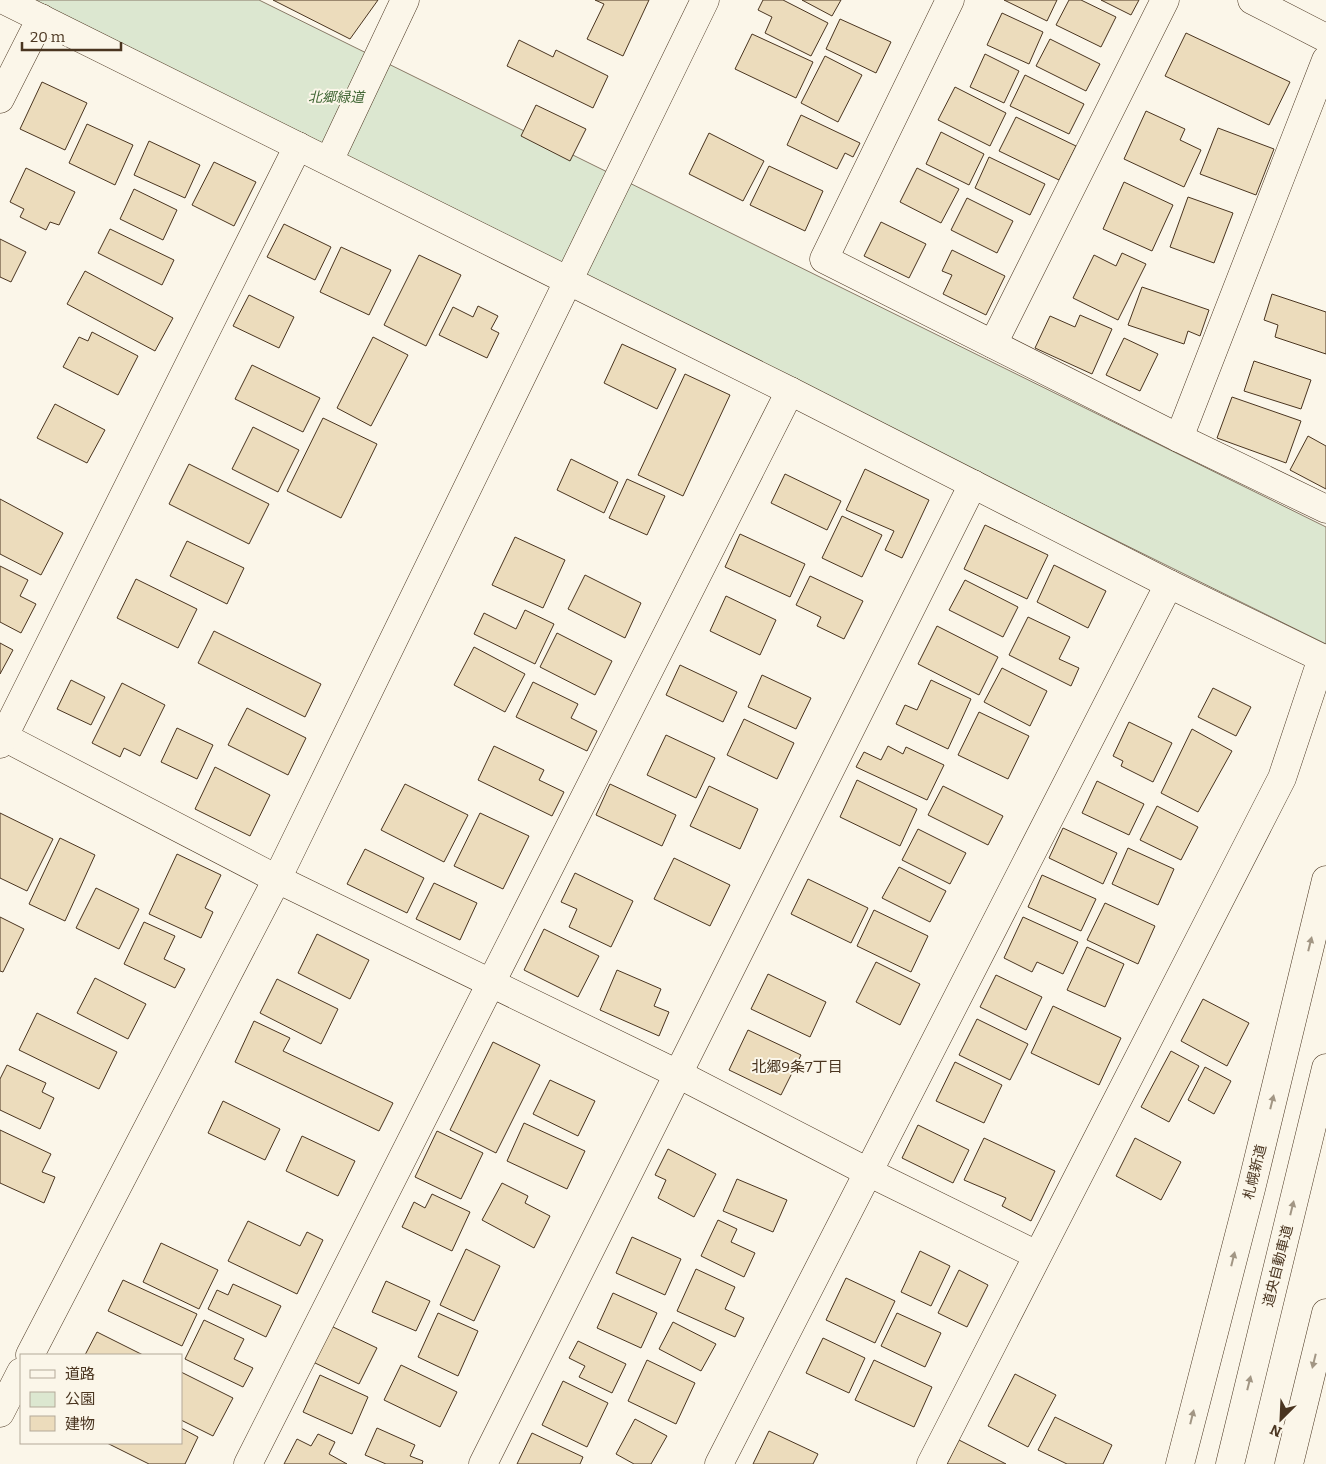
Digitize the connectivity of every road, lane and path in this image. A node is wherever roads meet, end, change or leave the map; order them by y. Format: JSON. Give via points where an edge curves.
{"nodes":[{"id":1,"x":4,"y":0,"type":"edge"},
{"id":2,"x":405,"y":0,"type":"edge"},
{"id":3,"x":705,"y":0,"type":"edge"},
{"id":4,"x":950,"y":0,"type":"edge"},
{"id":5,"x":1165,"y":0,"type":"edge"},
{"id":6,"x":1252,"y":0,"type":"edge"},
{"id":7,"x":41,"y":18,"type":"junction"},
{"id":8,"x":1326,"y":38,"type":"edge"},
{"id":9,"x":1326,"y":60,"type":"edge"},
{"id":10,"x":0,"y":99,"type":"edge"},
{"id":11,"x":298,"y":146,"type":"junction"},
{"id":12,"x":329,"y":161,"type":"junction"},
{"id":13,"x":568,"y":281,"type":"junction"},
{"id":14,"x":993,"y":344,"type":"junction"},
{"id":15,"x":790,"y":391,"type":"junction"},
{"id":16,"x":1179,"y":438,"type":"junction"},
{"id":17,"x":974,"y":484,"type":"junction"},
{"id":18,"x":1326,"y":509,"type":"edge"},
{"id":19,"x":1169,"y":584,"type":"junction"},
{"id":20,"x":1324,"y":659,"type":"edge"},
{"id":21,"x":1,"y":738,"type":"edge"},
{"id":22,"x":277,"y":879,"type":"junction"},
{"id":23,"x":1326,"y":880,"type":"edge"},
{"id":24,"x":491,"y":983,"type":"junction"},
{"id":25,"x":1326,"y":1068,"type":"edge"},
{"id":26,"x":678,"y":1074,"type":"junction"},
{"id":27,"x":868,"y":1172,"type":"junction"},
{"id":28,"x":1037,"y":1255,"type":"junction"},
{"id":29,"x":1326,"y":1313,"type":"edge"},
{"id":30,"x":31,"y":1354,"type":"edge"},
{"id":31,"x":20,"y":1374,"type":"edge"},
{"id":32,"x":0,"y":1413,"type":"edge"},
{"id":33,"x":248,"y":1464,"type":"edge"},
{"id":34,"x":483,"y":1464,"type":"edge"},
{"id":35,"x":719,"y":1464,"type":"edge"},
{"id":36,"x":931,"y":1464,"type":"edge"},
{"id":37,"x":1180,"y":1464,"type":"edge"},
{"id":38,"x":1230,"y":1464,"type":"edge"},
{"id":39,"x":1289,"y":1464,"type":"edge"}],
"edges":[{"from":1,"to":7,"type":"main road"},
{"from":2,"to":12,"type":"main road"},
{"from":3,"to":13,"type":"main road"},
{"from":4,"to":14,"type":"main road","via":[[824,259]]},
{"from":5,"to":14,"type":"main road"},
{"from":6,"to":8,"type":"main road"},
{"from":7,"to":10,"type":"main road"},
{"from":7,"to":11,"type":"main road"},
{"from":9,"to":16,"type":"main road"},
{"from":11,"to":12,"type":"main road"},
{"from":11,"to":21,"type":"main road"},
{"from":12,"to":13,"type":"main road"},
{"from":13,"to":15,"type":"main road"},
{"from":13,"to":22,"type":"main road"},
{"from":14,"to":16,"type":"main road"},
{"from":15,"to":17,"type":"main road"},
{"from":15,"to":24,"type":"main road"},
{"from":16,"to":18,"type":"main road"},
{"from":17,"to":19,"type":"main road"},
{"from":17,"to":26,"type":"main road"},
{"from":19,"to":20,"type":"main road"},
{"from":19,"to":27,"type":"main road"},
{"from":20,"to":28,"type":"main road","via":[[1282,778]]},
{"from":21,"to":22,"type":"main road"},
{"from":22,"to":24,"type":"main road"},
{"from":22,"to":30,"type":"main road"},
{"from":37,"to":23,"type":"main road","name":"札幌新道","one_way":true},
{"from":24,"to":26,"type":"main road"},
{"from":24,"to":33,"type":"main road"},
{"from":38,"to":25,"type":"main road","name":"道央自動車道","one_way":true},
{"from":26,"to":27,"type":"main road"},
{"from":26,"to":34,"type":"main road"},
{"from":27,"to":28,"type":"main road"},
{"from":27,"to":35,"type":"main road"},
{"from":28,"to":36,"type":"main road"},
{"from":29,"to":39,"type":"main road","one_way":true},
{"from":31,"to":32,"type":"main road"}]}
